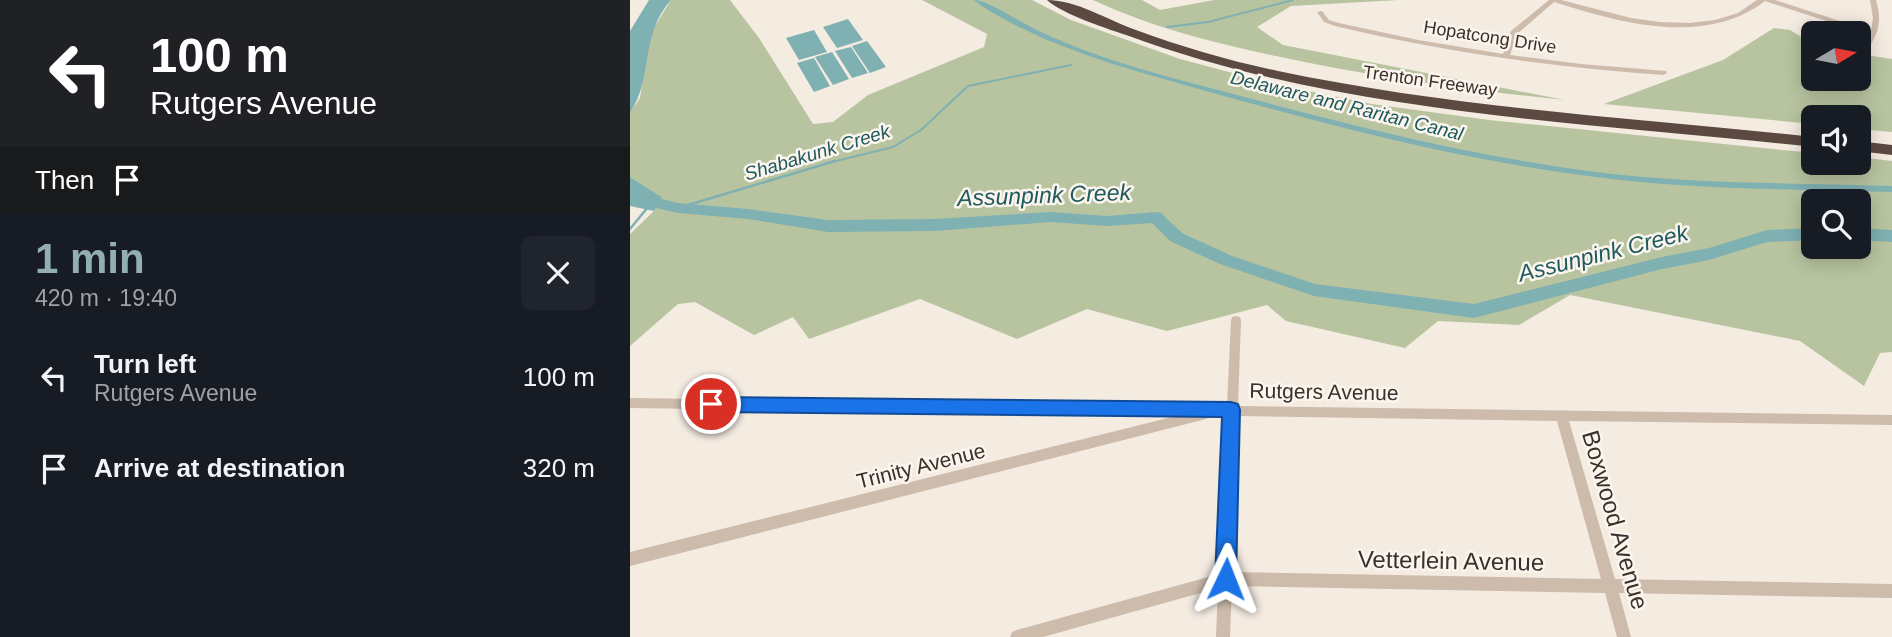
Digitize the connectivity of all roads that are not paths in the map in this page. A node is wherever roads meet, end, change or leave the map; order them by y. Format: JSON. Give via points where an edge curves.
{"nodes":[{"id":1,"x":1053,"y":0,"type":"edge"},
{"id":2,"x":1067,"y":0,"type":"edge"},
{"id":3,"x":1554,"y":0,"type":"edge"},
{"id":4,"x":1762,"y":0,"type":"edge"},
{"id":5,"x":1768,"y":0,"type":"edge"},
{"id":6,"x":1873,"y":0,"type":"edge"},
{"id":7,"x":1320,"y":12,"type":"dead end"},
{"id":8,"x":1874,"y":34,"type":"junction"},
{"id":9,"x":1871,"y":38,"type":"edge"},
{"id":10,"x":1506,"y":57,"type":"junction"},
{"id":11,"x":1663,"y":73,"type":"dead end"},
{"id":12,"x":1801,"y":134,"type":"edge"},
{"id":13,"x":1801,"y":141,"type":"edge"},
{"id":14,"x":1871,"y":141,"type":"edge"},
{"id":15,"x":1892,"y":143,"type":"edge"},
{"id":16,"x":1871,"y":148,"type":"edge"},
{"id":17,"x":1892,"y":150,"type":"edge"},
{"id":18,"x":1236,"y":320,"type":"dead end"},
{"id":19,"x":630,"y":403,"type":"edge"},
{"id":20,"x":1227,"y":410,"type":"junction"},
{"id":21,"x":1562,"y":416,"type":"junction"},
{"id":22,"x":1892,"y":420,"type":"edge"},
{"id":23,"x":630,"y":559,"type":"edge"},
{"id":24,"x":1226,"y":579,"type":"junction"},
{"id":25,"x":1610,"y":586,"type":"junction"},
{"id":26,"x":1892,"y":592,"type":"edge"},
{"id":27,"x":1017,"y":637,"type":"edge"},
{"id":28,"x":1223,"y":637,"type":"edge"},
{"id":29,"x":1624,"y":637,"type":"edge"}],
"edges":[{"from":1,"to":13,"type":"highway","name":"Trenton Freeway","via":[[1171,46],[1336,87],[1435,102]]},
{"from":2,"to":12,"type":"highway","name":"Trenton Freeway","via":[[1197,47],[1352,84]]},
{"from":3,"to":4,"type":"street","via":[[1610,18],[1670,24],[1728,17]]},
{"from":3,"to":10,"type":"street","via":[[1514,33]]},
{"from":5,"to":8,"type":"street"},
{"from":6,"to":8,"type":"street","via":[[1877,13]]},
{"from":7,"to":10,"type":"street","name":"Hopatcong Drive","via":[[1325,20],[1338,25]]},
{"from":8,"to":9,"type":"street"},
{"from":10,"to":11,"type":"street","name":"Hopatcong Drive"},
{"from":14,"to":15,"type":"highway"},
{"from":16,"to":17,"type":"highway"},
{"from":18,"to":20,"type":"street"},
{"from":19,"to":20,"type":"street","name":"Rutgers Avenue"},
{"from":20,"to":21,"type":"street","name":"Rutgers Avenue"},
{"from":20,"to":23,"type":"street","name":"Trinity Avenue"},
{"from":20,"to":24,"type":"street"},
{"from":21,"to":22,"type":"street","name":"Rutgers Avenue"},
{"from":21,"to":25,"type":"street","name":"Boxwood Avenue"},
{"from":24,"to":25,"type":"street","name":"Vetterlein Avenue"},
{"from":24,"to":27,"type":"street","name":"Vetterlein Avenue"},
{"from":24,"to":28,"type":"street"},
{"from":25,"to":26,"type":"street","name":"Vetterlein Avenue"},
{"from":25,"to":29,"type":"street","name":"Boxwood Avenue"}]}
